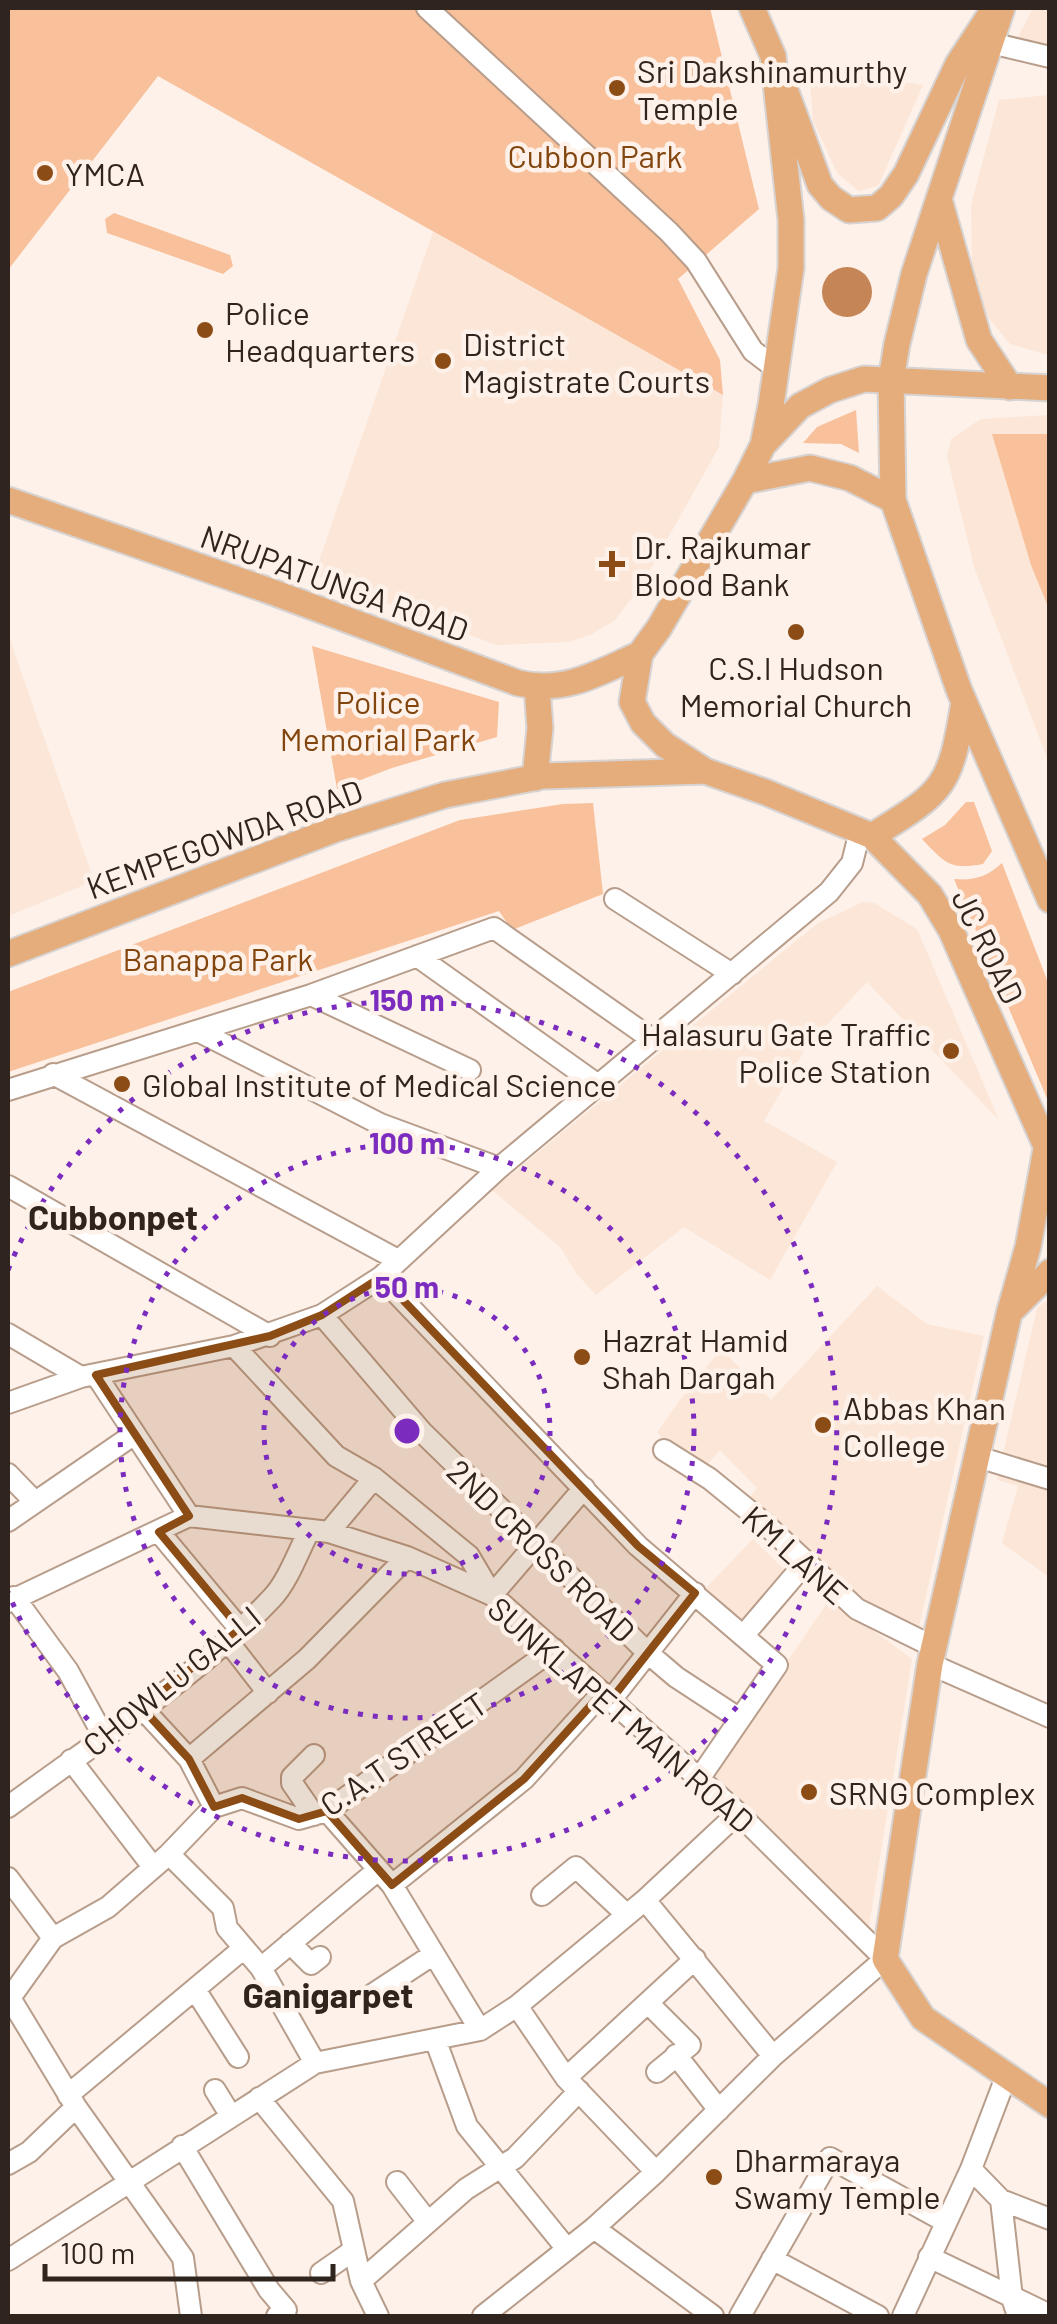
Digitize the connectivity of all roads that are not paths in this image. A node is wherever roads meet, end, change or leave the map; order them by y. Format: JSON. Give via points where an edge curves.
{"nodes":[{"id":1,"x":426,"y":8,"type":"edge"},
{"id":2,"x":752,"y":8,"type":"edge"},
{"id":3,"x":999,"y":8,"type":"edge"},
{"id":4,"x":991,"y":44,"type":"junction"},
{"id":5,"x":773,"y":56,"type":"junction"},
{"id":6,"x":1050,"y":57,"type":"edge"},
{"id":7,"x":938,"y":199,"type":"junction"},
{"id":8,"x":774,"y":366,"type":"junction"},
{"id":9,"x":891,"y":380,"type":"junction"},
{"id":10,"x":1010,"y":387,"type":"junction"},
{"id":11,"x":1050,"y":388,"type":"edge"},
{"id":12,"x":762,"y":445,"type":"junction"},
{"id":13,"x":745,"y":481,"type":"junction"},
{"id":14,"x":8,"y":500,"type":"edge"},
{"id":15,"x":893,"y":500,"type":"junction"},
{"id":16,"x":640,"y":654,"type":"junction"},
{"id":17,"x":536,"y":687,"type":"junction"},
{"id":18,"x":964,"y":702,"type":"junction"},
{"id":19,"x":704,"y":771,"type":"junction"},
{"id":20,"x":535,"y":778,"type":"junction"},
{"id":21,"x":866,"y":834,"type":"junction"},
{"id":22,"x":616,"y":899,"type":"dead end"},
{"id":23,"x":1050,"y":900,"type":"edge"},
{"id":24,"x":8,"y":954,"type":"edge"},
{"id":25,"x":417,"y":956,"type":"junction"},
{"id":26,"x":732,"y":974,"type":"junction"},
{"id":27,"x":311,"y":994,"type":"junction"},
{"id":28,"x":198,"y":1031,"type":"junction"},
{"id":29,"x":653,"y":1040,"type":"junction"},
{"id":30,"x":470,"y":1070,"type":"dead end"},
{"id":31,"x":53,"y":1074,"type":"junction"},
{"id":32,"x":598,"y":1086,"type":"junction"},
{"id":33,"x":8,"y":1090,"type":"edge"},
{"id":34,"x":1048,"y":1152,"type":"edge"},
{"id":35,"x":500,"y":1168,"type":"junction"},
{"id":36,"x":8,"y":1186,"type":"edge"},
{"id":37,"x":398,"y":1260,"type":"junction"},
{"id":38,"x":1050,"y":1272,"type":"edge"},
{"id":39,"x":381,"y":1277,"type":"junction"},
{"id":40,"x":1008,"y":1314,"type":"junction"},
{"id":41,"x":322,"y":1316,"type":"junction"},
{"id":42,"x":8,"y":1334,"type":"edge"},
{"id":43,"x":270,"y":1336,"type":"junction"},
{"id":44,"x":234,"y":1346,"type":"junction"},
{"id":45,"x":88,"y":1376,"type":"junction"},
{"id":46,"x":8,"y":1403,"type":"edge"},
{"id":47,"x":133,"y":1434,"type":"junction"},
{"id":48,"x":664,"y":1450,"type":"dead end"},
{"id":49,"x":978,"y":1457,"type":"junction"},
{"id":50,"x":8,"y":1474,"type":"edge"},
{"id":51,"x":374,"y":1478,"type":"junction"},
{"id":52,"x":1050,"y":1479,"type":"edge"},
{"id":53,"x":584,"y":1488,"type":"junction"},
{"id":54,"x":35,"y":1502,"type":"junction"},
{"id":55,"x":189,"y":1516,"type":"junction"},
{"id":56,"x":8,"y":1520,"type":"edge"},
{"id":57,"x":319,"y":1531,"type":"junction"},
{"id":58,"x":159,"y":1532,"type":"junction"},
{"id":59,"x":536,"y":1545,"type":"junction"},
{"id":60,"x":407,"y":1557,"type":"junction"},
{"id":61,"x":806,"y":1562,"type":"junction"},
{"id":62,"x":694,"y":1593,"type":"junction"},
{"id":63,"x":492,"y":1595,"type":"junction"},
{"id":64,"x":11,"y":1600,"type":"edge"},
{"id":65,"x":233,"y":1634,"type":"junction"},
{"id":66,"x":742,"y":1636,"type":"junction"},
{"id":67,"x":554,"y":1649,"type":"junction"},
{"id":68,"x":649,"y":1654,"type":"junction"},
{"id":69,"x":932,"y":1656,"type":"junction"},
{"id":70,"x":268,"y":1693,"type":"junction"},
{"id":71,"x":606,"y":1697,"type":"junction"},
{"id":72,"x":142,"y":1708,"type":"junction"},
{"id":73,"x":1050,"y":1718,"type":"edge"},
{"id":74,"x":740,"y":1719,"type":"junction"},
{"id":75,"x":104,"y":1737,"type":"junction"},
{"id":76,"x":314,"y":1754,"type":"dead end"},
{"id":77,"x":189,"y":1759,"type":"junction"},
{"id":78,"x":71,"y":1760,"type":"junction"},
{"id":79,"x":699,"y":1779,"type":"junction"},
{"id":80,"x":8,"y":1807,"type":"edge"},
{"id":81,"x":214,"y":1807,"type":"junction"},
{"id":82,"x":320,"y":1813,"type":"junction"},
{"id":83,"x":738,"y":1814,"type":"junction"},
{"id":84,"x":161,"y":1860,"type":"junction"},
{"id":85,"x":385,"y":1877,"type":"junction"},
{"id":86,"x":8,"y":1878,"type":"edge"},
{"id":87,"x":542,"y":1895,"type":"dead end"},
{"id":88,"x":645,"y":1900,"type":"junction"},
{"id":89,"x":627,"y":1915,"type":"junction"},
{"id":90,"x":53,"y":1938,"type":"junction"},
{"id":91,"x":290,"y":1943,"type":"junction"},
{"id":92,"x":244,"y":1948,"type":"junction"},
{"id":93,"x":434,"y":1954,"type":"junction"},
{"id":94,"x":320,"y":1957,"type":"dead end"},
{"id":95,"x":695,"y":1959,"type":"junction"},
{"id":96,"x":885,"y":1959,"type":"junction"},
{"id":97,"x":260,"y":1968,"type":"junction"},
{"id":98,"x":196,"y":1991,"type":"junction"},
{"id":99,"x":373,"y":1994,"type":"dead end"},
{"id":100,"x":9,"y":1996,"type":"edge"},
{"id":101,"x":648,"y":2003,"type":"junction"},
{"id":102,"x":517,"y":2006,"type":"junction"},
{"id":103,"x":480,"y":2030,"type":"junction"},
{"id":104,"x":435,"y":2038,"type":"junction"},
{"id":105,"x":676,"y":2055,"type":"junction"},
{"id":106,"x":772,"y":2056,"type":"junction"},
{"id":107,"x":238,"y":2057,"type":"dead end"},
{"id":108,"x":315,"y":2063,"type":"junction"},
{"id":109,"x":657,"y":2072,"type":"dead end"},
{"id":110,"x":1006,"y":2077,"type":"junction"},
{"id":111,"x":572,"y":2084,"type":"junction"},
{"id":112,"x":215,"y":2090,"type":"dead end"},
{"id":113,"x":260,"y":2098,"type":"junction"},
{"id":114,"x":72,"y":2101,"type":"junction"},
{"id":115,"x":1050,"y":2105,"type":"edge"},
{"id":116,"x":719,"y":2110,"type":"junction"},
{"id":117,"x":231,"y":2116,"type":"junction"},
{"id":118,"x":182,"y":2146,"type":"junction"},
{"id":119,"x":8,"y":2164,"type":"edge"},
{"id":120,"x":500,"y":2167,"type":"junction"},
{"id":121,"x":971,"y":2169,"type":"junction"},
{"id":122,"x":656,"y":2172,"type":"junction"},
{"id":123,"x":128,"y":2182,"type":"junction"},
{"id":124,"x":397,"y":2182,"type":"dead end"},
{"id":125,"x":1001,"y":2200,"type":"junction"},
{"id":126,"x":1050,"y":2218,"type":"edge"},
{"id":127,"x":428,"y":2222,"type":"junction"},
{"id":128,"x":946,"y":2222,"type":"junction"},
{"id":129,"x":594,"y":2228,"type":"junction"},
{"id":130,"x":566,"y":2249,"type":"junction"},
{"id":131,"x":354,"y":2250,"type":"junction"},
{"id":132,"x":929,"y":2257,"type":"junction"},
{"id":133,"x":772,"y":2258,"type":"junction"},
{"id":134,"x":8,"y":2260,"type":"edge"},
{"id":135,"x":322,"y":2273,"type":"dead end"},
{"id":136,"x":361,"y":2281,"type":"junction"},
{"id":137,"x":1015,"y":2307,"type":"edge"},
{"id":138,"x":511,"y":2308,"type":"edge"},
{"id":139,"x":1050,"y":2315,"type":"edge"},
{"id":140,"x":191,"y":2316,"type":"edge"},
{"id":141,"x":278,"y":2316,"type":"edge"},
{"id":142,"x":378,"y":2316,"type":"edge"},
{"id":143,"x":482,"y":2316,"type":"edge"},
{"id":144,"x":712,"y":2316,"type":"edge"},
{"id":145,"x":740,"y":2316,"type":"edge"},
{"id":146,"x":878,"y":2316,"type":"edge"},
{"id":147,"x":903,"y":2316,"type":"edge"}],
"edges":[{"from":1,"to":8,"type":"street","via":[[669,232],[696,261],[753,351]]},
{"from":2,"to":5,"type":"main road"},
{"from":3,"to":4,"type":"main road"},
{"from":3,"to":5,"type":"main road","via":[[958,64],[906,174],[876,208],[849,210],[820,185]]},
{"from":4,"to":6,"type":"street"},
{"from":4,"to":7,"type":"main road"},
{"from":5,"to":8,"type":"main road","via":[[791,220]]},
{"from":7,"to":9,"type":"main road"},
{"from":7,"to":10,"type":"main road","via":[[979,340]]},
{"from":8,"to":12,"type":"main road"},
{"from":9,"to":10,"type":"main road"},
{"from":9,"to":12,"type":"main road","via":[[864,379],[830,390],[800,406]]},
{"from":9,"to":15,"type":"main road"},
{"from":10,"to":11,"type":"main road"},
{"from":12,"to":13,"type":"main road"},
{"from":13,"to":15,"type":"main road","via":[[810,468],[850,478]]},
{"from":13,"to":16,"type":"main road"},
{"from":14,"to":17,"type":"main road","name":"NRUPATUNGA ROAD"},
{"from":15,"to":18,"type":"main road"},
{"from":16,"to":17,"type":"main road","name":"NRUPATUNGA ROAD","via":[[577,684]]},
{"from":16,"to":19,"type":"main road","via":[[634,710],[665,745]]},
{"from":17,"to":20,"type":"main road"},
{"from":18,"to":21,"type":"main road","via":[[956,748],[934,795]]},
{"from":18,"to":23,"type":"main road"},
{"from":19,"to":20,"type":"main road","name":"KEMPEGOWDA ROAD"},
{"from":19,"to":21,"type":"main road"},
{"from":20,"to":24,"type":"main road","name":"KEMPEGOWDA ROAD","via":[[445,794],[336,828]]},
{"from":21,"to":26,"type":"street","via":[[829,892]]},
{"from":21,"to":34,"type":"main road","name":"JC ROAD","via":[[930,895],[951,930]]},
{"from":22,"to":26,"type":"street"},
{"from":25,"to":27,"type":"street"},
{"from":25,"to":29,"type":"street","via":[[494,928]]},
{"from":25,"to":32,"type":"street"},
{"from":26,"to":29,"type":"street"},
{"from":27,"to":28,"type":"street"},
{"from":27,"to":30,"type":"street"},
{"from":28,"to":31,"type":"street"},
{"from":28,"to":35,"type":"street","via":[[380,1124]]},
{"from":29,"to":32,"type":"street"},
{"from":31,"to":33,"type":"street"},
{"from":31,"to":37,"type":"street"},
{"from":32,"to":35,"type":"street"},
{"from":34,"to":40,"type":"main road"},
{"from":35,"to":37,"type":"street"},
{"from":36,"to":43,"type":"street"},
{"from":37,"to":39,"type":"street"},
{"from":38,"to":40,"type":"main road"},
{"from":39,"to":41,"type":"street"},
{"from":39,"to":53,"type":"street"},
{"from":40,"to":49,"type":"main road"},
{"from":41,"to":43,"type":"street"},
{"from":41,"to":59,"type":"street","name":"2ND CROSS ROAD","via":[[422,1432]]},
{"from":42,"to":45,"type":"street"},
{"from":43,"to":44,"type":"street"},
{"from":44,"to":45,"type":"street"},
{"from":44,"to":51,"type":"street","via":[[336,1456]]},
{"from":45,"to":46,"type":"street"},
{"from":45,"to":47,"type":"street"},
{"from":47,"to":54,"type":"street"},
{"from":47,"to":55,"type":"street"},
{"from":48,"to":61,"type":"street","name":"KM LANE","via":[[710,1479]]},
{"from":49,"to":52,"type":"street"},
{"from":49,"to":69,"type":"main road"},
{"from":50,"to":54,"type":"street"},
{"from":51,"to":57,"type":"street","name":"CHOWLU GALLI"},
{"from":51,"to":63,"type":"street","via":[[469,1556]]},
{"from":53,"to":59,"type":"street"},
{"from":53,"to":62,"type":"street"},
{"from":54,"to":56,"type":"street"},
{"from":55,"to":57,"type":"street","name":"SUNKLAPET MAIN ROAD"},
{"from":55,"to":58,"type":"street"},
{"from":57,"to":60,"type":"street","name":"SUNKLAPET MAIN ROAD"},
{"from":57,"to":65,"type":"street","name":"CHOWLU GALLI","via":[[275,1596]]},
{"from":58,"to":64,"type":"street"},
{"from":58,"to":65,"type":"street"},
{"from":59,"to":63,"type":"street"},
{"from":59,"to":68,"type":"street","name":"2ND CROSS ROAD"},
{"from":60,"to":63,"type":"street","name":"SUNKLAPET MAIN ROAD"},
{"from":60,"to":70,"type":"street"},
{"from":61,"to":66,"type":"street"},
{"from":61,"to":69,"type":"street","name":"KM LANE","via":[[858,1609]]},
{"from":62,"to":66,"type":"street"},
{"from":62,"to":68,"type":"street"},
{"from":63,"to":67,"type":"street","name":"SUNKLAPET MAIN ROAD"},
{"from":64,"to":75,"type":"street","via":[[68,1671]]},
{"from":65,"to":70,"type":"street"},
{"from":65,"to":72,"type":"street","name":"CHOWLU GALLI"},
{"from":66,"to":74,"type":"street","via":[[777,1665]]},
{"from":67,"to":71,"type":"street","name":"SUNKLAPET MAIN ROAD"},
{"from":67,"to":82,"type":"street","name":"C.A.T STREET"},
{"from":68,"to":71,"type":"street"},
{"from":68,"to":74,"type":"street","name":"2ND CROSS ROAD"},
{"from":69,"to":73,"type":"street","name":"KM LANE"},
{"from":69,"to":96,"type":"main road"},
{"from":70,"to":77,"type":"street"},
{"from":71,"to":79,"type":"street","name":"SUNKLAPET MAIN ROAD"},
{"from":71,"to":85,"type":"street","via":[[524,1779]]},
{"from":72,"to":75,"type":"street","name":"CHOWLU GALLI"},
{"from":72,"to":77,"type":"street"},
{"from":74,"to":79,"type":"street"},
{"from":75,"to":78,"type":"street","name":"CHOWLU GALLI"},
{"from":76,"to":82,"type":"street","via":[[292,1782]]},
{"from":77,"to":81,"type":"street"},
{"from":78,"to":80,"type":"street","name":"CHOWLU GALLI"},
{"from":78,"to":84,"type":"street"},
{"from":79,"to":83,"type":"street","name":"SUNKLAPET MAIN ROAD"},
{"from":81,"to":82,"type":"street","name":"C.A.T STREET","via":[[242,1798],[299,1819]]},
{"from":81,"to":84,"type":"street"},
{"from":82,"to":85,"type":"street"},
{"from":83,"to":88,"type":"street"},
{"from":83,"to":96,"type":"street","name":"SUNKLAPET MAIN ROAD"},
{"from":84,"to":90,"type":"street","via":[[108,1907]]},
{"from":84,"to":92,"type":"street","via":[[223,1908],[227,1928]]},
{"from":85,"to":91,"type":"street"},
{"from":85,"to":93,"type":"street"},
{"from":86,"to":90,"type":"street"},
{"from":87,"to":89,"type":"street","via":[[576,1867]]},
{"from":88,"to":89,"type":"street"},
{"from":88,"to":95,"type":"street"},
{"from":89,"to":102,"type":"street"},
{"from":90,"to":100,"type":"street"},
{"from":91,"to":94,"type":"street","via":[[311,1964]]},
{"from":91,"to":97,"type":"street"},
{"from":92,"to":97,"type":"street"},
{"from":92,"to":98,"type":"street"},
{"from":93,"to":99,"type":"street"},
{"from":93,"to":103,"type":"street"},
{"from":95,"to":101,"type":"street"},
{"from":95,"to":106,"type":"street"},
{"from":96,"to":106,"type":"street"},
{"from":96,"to":110,"type":"main road","via":[[923,2018]]},
{"from":97,"to":108,"type":"street"},
{"from":98,"to":107,"type":"street"},
{"from":98,"to":114,"type":"street"},
{"from":100,"to":114,"type":"street"},
{"from":101,"to":105,"type":"street","via":[[690,2044]]},
{"from":101,"to":111,"type":"street"},
{"from":102,"to":103,"type":"street"},
{"from":102,"to":111,"type":"street"},
{"from":103,"to":104,"type":"street"},
{"from":104,"to":108,"type":"street"},
{"from":104,"to":120,"type":"street","via":[[467,2126]]},
{"from":105,"to":109,"type":"street"},
{"from":105,"to":116,"type":"street"},
{"from":106,"to":116,"type":"street"},
{"from":108,"to":113,"type":"street"},
{"from":110,"to":115,"type":"main road"},
{"from":110,"to":121,"type":"street"},
{"from":111,"to":120,"type":"street"},
{"from":111,"to":122,"type":"street"},
{"from":112,"to":117,"type":"street"},
{"from":113,"to":117,"type":"street"},
{"from":113,"to":131,"type":"street","via":[[343,2202]]},
{"from":114,"to":119,"type":"street","via":[[29,2152]]},
{"from":114,"to":123,"type":"street"},
{"from":116,"to":122,"type":"street"},
{"from":117,"to":118,"type":"street"},
{"from":118,"to":123,"type":"street"},
{"from":118,"to":141,"type":"street","via":[[286,2310]]},
{"from":120,"to":127,"type":"street"},
{"from":120,"to":130,"type":"street"},
{"from":121,"to":125,"type":"street"},
{"from":121,"to":128,"type":"street"},
{"from":122,"to":129,"type":"street"},
{"from":123,"to":134,"type":"street"},
{"from":123,"to":140,"type":"street","via":[[183,2258]]},
{"from":124,"to":127,"type":"street"},
{"from":125,"to":126,"type":"street"},
{"from":125,"to":137,"type":"street"},
{"from":127,"to":136,"type":"street"},
{"from":128,"to":132,"type":"street"},
{"from":128,"to":133,"type":"street","via":[[830,2158]]},
{"from":129,"to":130,"type":"street"},
{"from":129,"to":144,"type":"street"},
{"from":130,"to":138,"type":"street"},
{"from":131,"to":135,"type":"street"},
{"from":131,"to":136,"type":"street"},
{"from":132,"to":137,"type":"street"},
{"from":132,"to":147,"type":"street"},
{"from":133,"to":145,"type":"street"},
{"from":133,"to":146,"type":"street"},
{"from":136,"to":142,"type":"street"},
{"from":137,"to":139,"type":"street"},
{"from":138,"to":143,"type":"street"}]}
